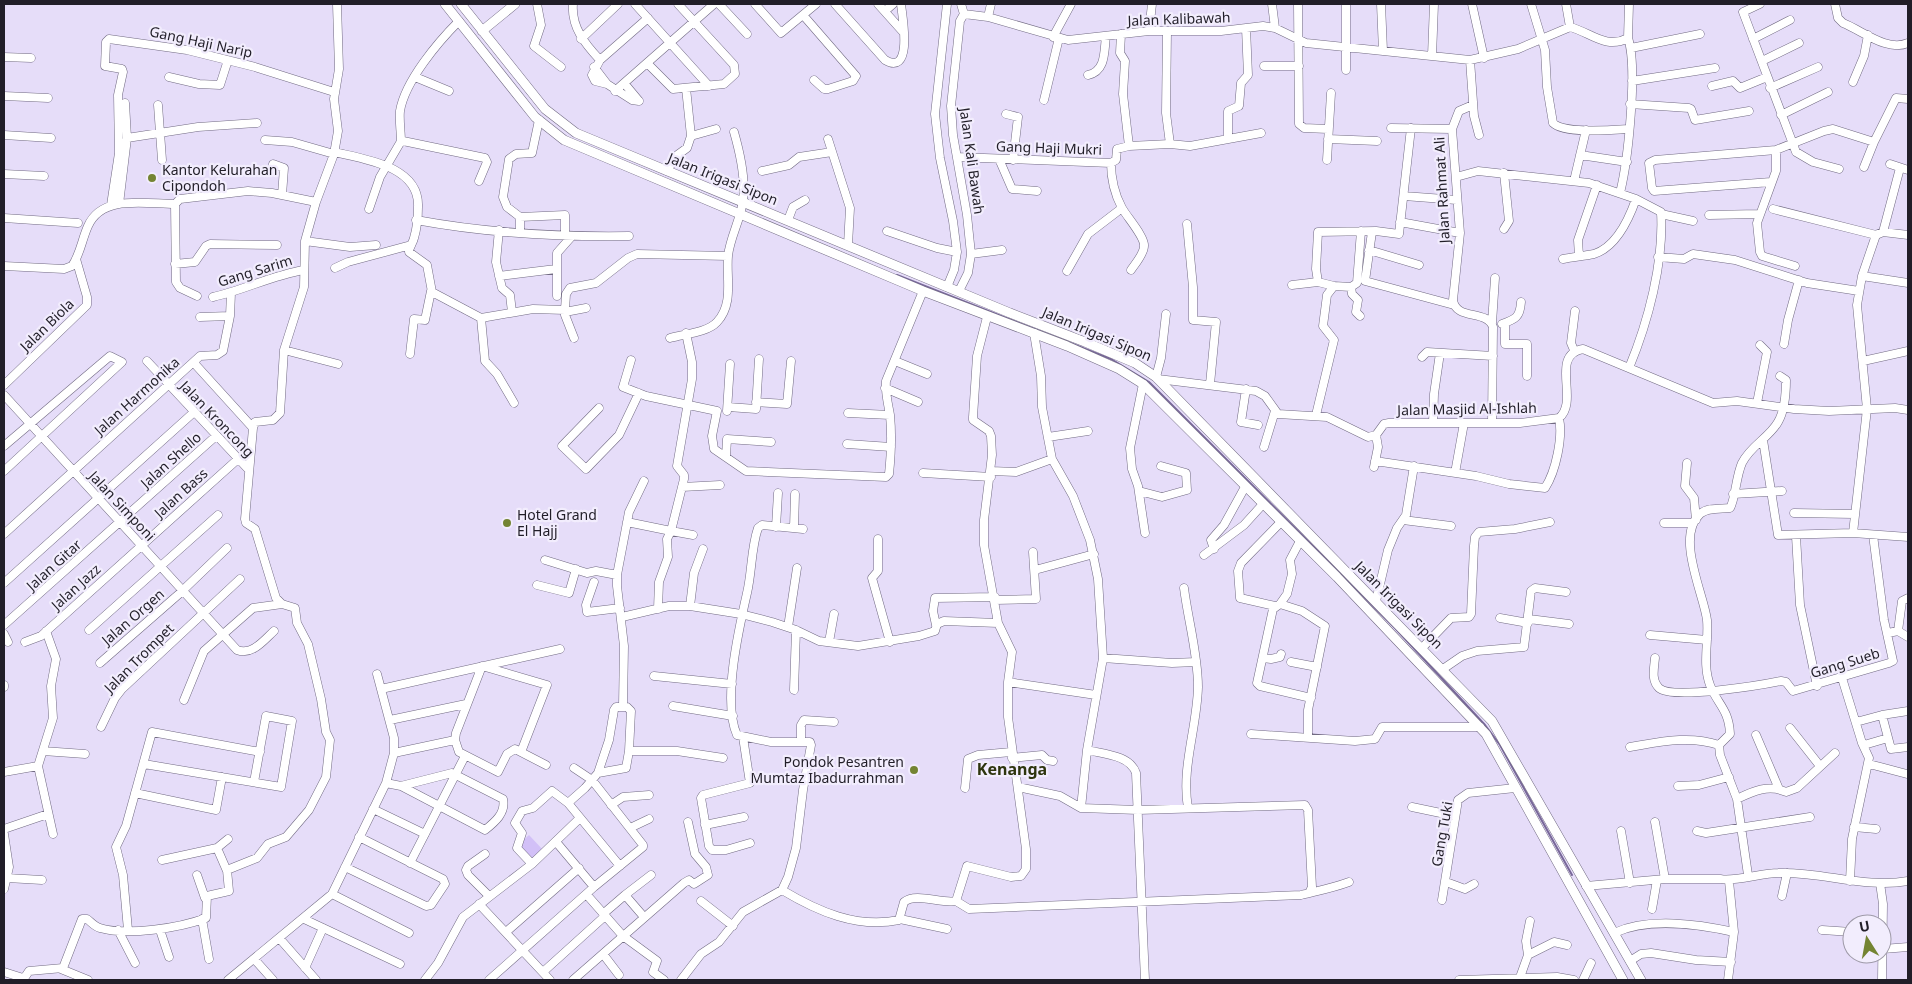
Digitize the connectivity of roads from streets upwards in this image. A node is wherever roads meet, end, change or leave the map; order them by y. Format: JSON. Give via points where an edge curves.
{"nodes":[{"id":1,"x":337,"y":4,"type":"edge"},
{"id":2,"x":446,"y":4,"type":"edge"},
{"id":3,"x":461,"y":4,"type":"edge"},
{"id":4,"x":515,"y":4,"type":"edge"},
{"id":5,"x":537,"y":4,"type":"edge"},
{"id":6,"x":572,"y":4,"type":"edge"},
{"id":7,"x":618,"y":4,"type":"edge"},
{"id":8,"x":635,"y":4,"type":"edge"},
{"id":9,"x":678,"y":4,"type":"edge"},
{"id":10,"x":714,"y":4,"type":"edge"},
{"id":11,"x":719,"y":4,"type":"edge"},
{"id":12,"x":816,"y":4,"type":"edge"},
{"id":13,"x":835,"y":4,"type":"edge"},
{"id":14,"x":878,"y":4,"type":"edge"},
{"id":15,"x":893,"y":4,"type":"edge"},
{"id":16,"x":901,"y":4,"type":"edge"},
{"id":17,"x":947,"y":4,"type":"edge"},
{"id":18,"x":961,"y":4,"type":"edge"},
{"id":19,"x":991,"y":4,"type":"edge"},
{"id":20,"x":1072,"y":4,"type":"edge"},
{"id":21,"x":1152,"y":4,"type":"edge"},
{"id":22,"x":1272,"y":4,"type":"edge"},
{"id":23,"x":1298,"y":4,"type":"edge"},
{"id":24,"x":1346,"y":4,"type":"edge"},
{"id":25,"x":1380,"y":4,"type":"edge"},
{"id":26,"x":1434,"y":4,"type":"edge"},
{"id":27,"x":1472,"y":4,"type":"edge"},
{"id":28,"x":1531,"y":4,"type":"edge"},
{"id":29,"x":1566,"y":4,"type":"edge"},
{"id":30,"x":1629,"y":4,"type":"edge"},
{"id":31,"x":1760,"y":4,"type":"edge"},
{"id":32,"x":1835,"y":4,"type":"edge"},
{"id":33,"x":760,"y":5,"type":"edge"},
{"id":34,"x":885,"y":11,"type":"junction"},
{"id":35,"x":964,"y":14,"type":"junction"},
{"id":36,"x":804,"y":15,"type":"junction"},
{"id":37,"x":988,"y":17,"type":"junction"},
{"id":38,"x":648,"y":18,"type":"junction"},
{"id":39,"x":1790,"y":20,"type":"dead end"},
{"id":40,"x":459,"y":21,"type":"junction"},
{"id":41,"x":694,"y":21,"type":"junction"},
{"id":42,"x":1570,"y":27,"type":"junction"},
{"id":43,"x":1246,"y":28,"type":"junction"},
{"id":44,"x":1275,"y":28,"type":"junction"},
{"id":45,"x":482,"y":31,"type":"junction"},
{"id":46,"x":1149,"y":31,"type":"junction"},
{"id":47,"x":1167,"y":31,"type":"junction"},
{"id":48,"x":904,"y":33,"type":"junction"},
{"id":49,"x":747,"y":34,"type":"dead end"},
{"id":50,"x":1121,"y":34,"type":"junction"},
{"id":51,"x":1700,"y":34,"type":"dead end"},
{"id":52,"x":1868,"y":35,"type":"junction"},
{"id":53,"x":1106,"y":36,"type":"junction"},
{"id":54,"x":1056,"y":38,"type":"junction"},
{"id":55,"x":1628,"y":38,"type":"junction"},
{"id":56,"x":581,"y":39,"type":"junction"},
{"id":57,"x":1541,"y":39,"type":"junction"},
{"id":58,"x":1753,"y":39,"type":"junction"},
{"id":59,"x":1299,"y":41,"type":"junction"},
{"id":60,"x":671,"y":43,"type":"junction"},
{"id":61,"x":1908,"y":43,"type":"edge"},
{"id":62,"x":1798,"y":44,"type":"dead end"},
{"id":63,"x":1347,"y":47,"type":"junction"},
{"id":64,"x":1631,"y":48,"type":"junction"},
{"id":65,"x":1383,"y":51,"type":"junction"},
{"id":66,"x":1432,"y":56,"type":"junction"},
{"id":67,"x":4,"y":57,"type":"edge"},
{"id":68,"x":31,"y":58,"type":"dead end"},
{"id":69,"x":1484,"y":58,"type":"junction"},
{"id":70,"x":228,"y":60,"type":"junction"},
{"id":71,"x":600,"y":60,"type":"junction"},
{"id":72,"x":1470,"y":60,"type":"junction"},
{"id":73,"x":1762,"y":61,"type":"junction"},
{"id":74,"x":648,"y":64,"type":"junction"},
{"id":75,"x":1264,"y":66,"type":"dead end"},
{"id":76,"x":1299,"y":66,"type":"junction"},
{"id":77,"x":561,"y":67,"type":"dead end"},
{"id":78,"x":1818,"y":67,"type":"dead end"},
{"id":79,"x":1715,"y":68,"type":"dead end"},
{"id":80,"x":1346,"y":70,"type":"dead end"},
{"id":81,"x":1088,"y":75,"type":"dead end"},
{"id":82,"x":169,"y":77,"type":"dead end"},
{"id":83,"x":416,"y":77,"type":"junction"},
{"id":84,"x":1762,"y":78,"type":"junction"},
{"id":85,"x":814,"y":80,"type":"dead end"},
{"id":86,"x":1632,"y":81,"type":"junction"},
{"id":87,"x":1853,"y":82,"type":"dead end"},
{"id":88,"x":624,"y":83,"type":"junction"},
{"id":89,"x":709,"y":86,"type":"junction"},
{"id":90,"x":1712,"y":86,"type":"dead end"},
{"id":91,"x":686,"y":88,"type":"junction"},
{"id":92,"x":1770,"y":88,"type":"junction"},
{"id":93,"x":449,"y":91,"type":"dead end"},
{"id":94,"x":615,"y":91,"type":"junction"},
{"id":95,"x":334,"y":92,"type":"junction"},
{"id":96,"x":1828,"y":92,"type":"dead end"},
{"id":97,"x":1331,"y":93,"type":"dead end"},
{"id":98,"x":4,"y":96,"type":"edge"},
{"id":99,"x":48,"y":98,"type":"dead end"},
{"id":100,"x":1908,"y":99,"type":"edge"},
{"id":101,"x":1044,"y":100,"type":"dead end"},
{"id":102,"x":125,"y":103,"type":"dead end"},
{"id":103,"x":158,"y":104,"type":"dead end"},
{"id":104,"x":1473,"y":104,"type":"junction"},
{"id":105,"x":1630,"y":104,"type":"junction"},
{"id":106,"x":1749,"y":111,"type":"dead end"},
{"id":107,"x":1006,"y":114,"type":"dead end"},
{"id":108,"x":1781,"y":115,"type":"junction"},
{"id":109,"x":555,"y":119,"type":"junction"},
{"id":110,"x":539,"y":120,"type":"junction"},
{"id":111,"x":257,"y":123,"type":"dead end"},
{"id":112,"x":547,"y":127,"type":"junction"},
{"id":113,"x":1391,"y":128,"type":"dead end"},
{"id":114,"x":1411,"y":128,"type":"junction"},
{"id":115,"x":716,"y":129,"type":"dead end"},
{"id":116,"x":1328,"y":129,"type":"junction"},
{"id":117,"x":1452,"y":129,"type":"junction"},
{"id":118,"x":1586,"y":130,"type":"junction"},
{"id":119,"x":1628,"y":130,"type":"junction"},
{"id":120,"x":734,"y":132,"type":"dead end"},
{"id":121,"x":160,"y":133,"type":"junction"},
{"id":122,"x":1261,"y":133,"type":"dead end"},
{"id":123,"x":1479,"y":135,"type":"dead end"},
{"id":124,"x":4,"y":136,"type":"edge"},
{"id":125,"x":691,"y":136,"type":"junction"},
{"id":126,"x":51,"y":138,"type":"dead end"},
{"id":127,"x":127,"y":138,"type":"junction"},
{"id":128,"x":1228,"y":138,"type":"junction"},
{"id":129,"x":828,"y":139,"type":"dead end"},
{"id":130,"x":1328,"y":139,"type":"junction"},
{"id":131,"x":265,"y":140,"type":"dead end"},
{"id":132,"x":1377,"y":141,"type":"dead end"},
{"id":133,"x":401,"y":142,"type":"junction"},
{"id":134,"x":1874,"y":142,"type":"junction"},
{"id":135,"x":1170,"y":144,"type":"junction"},
{"id":136,"x":1129,"y":146,"type":"junction"},
{"id":137,"x":1784,"y":147,"type":"junction"},
{"id":138,"x":832,"y":152,"type":"junction"},
{"id":139,"x":334,"y":153,"type":"junction"},
{"id":140,"x":1580,"y":155,"type":"junction"},
{"id":141,"x":957,"y":158,"type":"junction"},
{"id":142,"x":999,"y":159,"type":"junction"},
{"id":143,"x":162,"y":160,"type":"dead end"},
{"id":144,"x":1013,"y":160,"type":"junction"},
{"id":145,"x":1327,"y":160,"type":"dead end"},
{"id":146,"x":1627,"y":162,"type":"junction"},
{"id":147,"x":1110,"y":163,"type":"junction"},
{"id":148,"x":273,"y":164,"type":"dead end"},
{"id":149,"x":1890,"y":164,"type":"dead end"},
{"id":150,"x":387,"y":166,"type":"junction"},
{"id":151,"x":1864,"y":167,"type":"dead end"},
{"id":152,"x":1900,"y":168,"type":"junction"},
{"id":153,"x":1839,"y":169,"type":"dead end"},
{"id":154,"x":1908,"y":170,"type":"edge"},
{"id":155,"x":667,"y":171,"type":"junction"},
{"id":156,"x":762,"y":171,"type":"dead end"},
{"id":157,"x":1504,"y":173,"type":"junction"},
{"id":158,"x":4,"y":174,"type":"edge"},
{"id":159,"x":44,"y":176,"type":"dead end"},
{"id":160,"x":1456,"y":177,"type":"junction"},
{"id":161,"x":479,"y":181,"type":"dead end"},
{"id":162,"x":1574,"y":181,"type":"junction"},
{"id":163,"x":1771,"y":182,"type":"junction"},
{"id":164,"x":1596,"y":185,"type":"junction"},
{"id":165,"x":1037,"y":192,"type":"dead end"},
{"id":166,"x":1620,"y":193,"type":"junction"},
{"id":167,"x":282,"y":195,"type":"junction"},
{"id":168,"x":1404,"y":196,"type":"junction"},
{"id":169,"x":1636,"y":199,"type":"junction"},
{"id":170,"x":805,"y":200,"type":"dead end"},
{"id":171,"x":1458,"y":200,"type":"junction"},
{"id":172,"x":316,"y":202,"type":"junction"},
{"id":173,"x":115,"y":204,"type":"junction"},
{"id":174,"x":175,"y":204,"type":"junction"},
{"id":175,"x":741,"y":207,"type":"junction"},
{"id":176,"x":1122,"y":208,"type":"junction"},
{"id":177,"x":1773,"y":209,"type":"dead end"},
{"id":178,"x":369,"y":210,"type":"dead end"},
{"id":179,"x":1661,"y":214,"type":"junction"},
{"id":180,"x":1759,"y":214,"type":"junction"},
{"id":181,"x":1710,"y":215,"type":"dead end"},
{"id":182,"x":520,"y":217,"type":"junction"},
{"id":183,"x":4,"y":218,"type":"edge"},
{"id":184,"x":416,"y":220,"type":"junction"},
{"id":185,"x":788,"y":220,"type":"junction"},
{"id":186,"x":1693,"y":221,"type":"dead end"},
{"id":187,"x":1400,"y":222,"type":"junction"},
{"id":188,"x":78,"y":223,"type":"dead end"},
{"id":189,"x":1187,"y":224,"type":"dead end"},
{"id":190,"x":1504,"y":229,"type":"dead end"},
{"id":191,"x":499,"y":230,"type":"junction"},
{"id":192,"x":887,"y":231,"type":"dead end"},
{"id":193,"x":1361,"y":231,"type":"junction"},
{"id":194,"x":520,"y":232,"type":"junction"},
{"id":195,"x":1372,"y":232,"type":"junction"},
{"id":196,"x":1460,"y":233,"type":"junction"},
{"id":197,"x":1880,"y":233,"type":"junction"},
{"id":198,"x":1908,"y":235,"type":"edge"},
{"id":199,"x":569,"y":236,"type":"junction"},
{"id":200,"x":630,"y":236,"type":"dead end"},
{"id":201,"x":305,"y":241,"type":"junction"},
{"id":202,"x":277,"y":245,"type":"dead end"},
{"id":203,"x":376,"y":245,"type":"dead end"},
{"id":204,"x":411,"y":245,"type":"junction"},
{"id":205,"x":848,"y":246,"type":"junction"},
{"id":206,"x":1002,"y":250,"type":"dead end"},
{"id":207,"x":1369,"y":250,"type":"junction"},
{"id":208,"x":956,"y":252,"type":"junction"},
{"id":209,"x":971,"y":254,"type":"junction"},
{"id":210,"x":728,"y":256,"type":"junction"},
{"id":211,"x":1579,"y":256,"type":"junction"},
{"id":212,"x":1658,"y":257,"type":"junction"},
{"id":213,"x":76,"y":259,"type":"junction"},
{"id":214,"x":1563,"y":259,"type":"dead end"},
{"id":215,"x":175,"y":264,"type":"junction"},
{"id":216,"x":1419,"y":265,"type":"dead end"},
{"id":217,"x":4,"y":266,"type":"edge"},
{"id":218,"x":1795,"y":266,"type":"dead end"},
{"id":219,"x":335,"y":268,"type":"dead end"},
{"id":220,"x":556,"y":269,"type":"junction"},
{"id":221,"x":304,"y":270,"type":"junction"},
{"id":222,"x":1131,"y":270,"type":"dead end"},
{"id":223,"x":1066,"y":271,"type":"dead end"},
{"id":224,"x":499,"y":276,"type":"junction"},
{"id":225,"x":1862,"y":276,"type":"junction"},
{"id":226,"x":1495,"y":278,"type":"dead end"},
{"id":227,"x":1799,"y":280,"type":"junction"},
{"id":228,"x":1318,"y":282,"type":"junction"},
{"id":229,"x":1908,"y":283,"type":"edge"},
{"id":230,"x":1292,"y":285,"type":"dead end"},
{"id":231,"x":1334,"y":286,"type":"junction"},
{"id":232,"x":947,"y":287,"type":"junction"},
{"id":233,"x":1351,"y":287,"type":"junction"},
{"id":234,"x":432,"y":291,"type":"junction"},
{"id":235,"x":923,"y":291,"type":"junction"},
{"id":236,"x":959,"y":291,"type":"junction"},
{"id":237,"x":1858,"y":291,"type":"junction"},
{"id":238,"x":231,"y":293,"type":"junction"},
{"id":239,"x":197,"y":296,"type":"dead end"},
{"id":240,"x":558,"y":296,"type":"dead end"},
{"id":241,"x":213,"y":297,"type":"dead end"},
{"id":242,"x":1521,"y":302,"type":"dead end"},
{"id":243,"x":1454,"y":305,"type":"junction"},
{"id":244,"x":586,"y":308,"type":"dead end"},
{"id":245,"x":565,"y":311,"type":"junction"},
{"id":246,"x":1575,"y":311,"type":"dead end"},
{"id":247,"x":512,"y":312,"type":"junction"},
{"id":248,"x":1166,"y":314,"type":"dead end"},
{"id":249,"x":230,"y":316,"type":"junction"},
{"id":250,"x":1360,"y":316,"type":"dead end"},
{"id":251,"x":200,"y":317,"type":"dead end"},
{"id":252,"x":987,"y":317,"type":"junction"},
{"id":253,"x":481,"y":318,"type":"junction"},
{"id":254,"x":1505,"y":323,"type":"junction"},
{"id":255,"x":1493,"y":325,"type":"junction"},
{"id":256,"x":686,"y":333,"type":"junction"},
{"id":257,"x":1034,"y":333,"type":"junction"},
{"id":258,"x":574,"y":338,"type":"dead end"},
{"id":259,"x":670,"y":338,"type":"dead end"},
{"id":260,"x":1784,"y":344,"type":"dead end"},
{"id":261,"x":1760,"y":345,"type":"dead end"},
{"id":262,"x":284,"y":350,"type":"junction"},
{"id":263,"x":1574,"y":350,"type":"junction"},
{"id":264,"x":1908,"y":351,"type":"edge"},
{"id":265,"x":1440,"y":352,"type":"junction"},
{"id":266,"x":410,"y":354,"type":"dead end"},
{"id":267,"x":1493,"y":356,"type":"junction"},
{"id":268,"x":1422,"y":357,"type":"dead end"},
{"id":269,"x":759,"y":359,"type":"dead end"},
{"id":270,"x":631,"y":360,"type":"dead end"},
{"id":271,"x":1863,"y":360,"type":"junction"},
{"id":272,"x":147,"y":361,"type":"dead end"},
{"id":273,"x":791,"y":361,"type":"dead end"},
{"id":274,"x":896,"y":361,"type":"junction"},
{"id":275,"x":194,"y":363,"type":"junction"},
{"id":276,"x":338,"y":364,"type":"dead end"},
{"id":277,"x":730,"y":364,"type":"dead end"},
{"id":278,"x":1629,"y":368,"type":"junction"},
{"id":279,"x":926,"y":374,"type":"dead end"},
{"id":280,"x":1141,"y":376,"type":"junction"},
{"id":281,"x":1527,"y":376,"type":"dead end"},
{"id":282,"x":1780,"y":376,"type":"dead end"},
{"id":283,"x":1157,"y":378,"type":"junction"},
{"id":284,"x":1210,"y":384,"type":"junction"},
{"id":285,"x":4,"y":385,"type":"edge"},
{"id":286,"x":168,"y":385,"type":"junction"},
{"id":287,"x":885,"y":388,"type":"junction"},
{"id":288,"x":1246,"y":389,"type":"junction"},
{"id":289,"x":639,"y":393,"type":"junction"},
{"id":290,"x":4,"y":395,"type":"edge"},
{"id":291,"x":756,"y":402,"type":"junction"},
{"id":292,"x":918,"y":402,"type":"dead end"},
{"id":293,"x":514,"y":403,"type":"dead end"},
{"id":294,"x":1757,"y":403,"type":"junction"},
{"id":295,"x":687,"y":405,"type":"junction"},
{"id":296,"x":728,"y":407,"type":"junction"},
{"id":297,"x":599,"y":408,"type":"dead end"},
{"id":298,"x":1784,"y":408,"type":"junction"},
{"id":299,"x":1867,"y":409,"type":"junction"},
{"id":300,"x":1908,"y":410,"type":"edge"},
{"id":301,"x":717,"y":411,"type":"junction"},
{"id":302,"x":1275,"y":411,"type":"junction"},
{"id":303,"x":193,"y":413,"type":"junction"},
{"id":304,"x":848,"y":414,"type":"dead end"},
{"id":305,"x":890,"y":415,"type":"junction"},
{"id":306,"x":1316,"y":415,"type":"junction"},
{"id":307,"x":1559,"y":418,"type":"junction"},
{"id":308,"x":29,"y":423,"type":"junction"},
{"id":309,"x":1433,"y":423,"type":"junction"},
{"id":310,"x":1464,"y":423,"type":"junction"},
{"id":311,"x":1492,"y":423,"type":"junction"},
{"id":312,"x":1258,"y":425,"type":"dead end"},
{"id":313,"x":253,"y":428,"type":"junction"},
{"id":314,"x":1088,"y":431,"type":"dead end"},
{"id":315,"x":1376,"y":435,"type":"junction"},
{"id":316,"x":42,"y":436,"type":"junction"},
{"id":317,"x":216,"y":436,"type":"junction"},
{"id":318,"x":1048,"y":436,"type":"junction"},
{"id":319,"x":1763,"y":440,"type":"dead end"},
{"id":320,"x":770,"y":442,"type":"dead end"},
{"id":321,"x":847,"y":444,"type":"dead end"},
{"id":322,"x":4,"y":446,"type":"edge"},
{"id":323,"x":891,"y":447,"type":"junction"},
{"id":324,"x":1264,"y":447,"type":"dead end"},
{"id":325,"x":726,"y":457,"type":"junction"},
{"id":326,"x":238,"y":459,"type":"junction"},
{"id":327,"x":1052,"y":459,"type":"junction"},
{"id":328,"x":1687,"y":463,"type":"dead end"},
{"id":329,"x":1160,"y":466,"type":"dead end"},
{"id":330,"x":1414,"y":466,"type":"junction"},
{"id":331,"x":248,"y":469,"type":"junction"},
{"id":332,"x":4,"y":471,"type":"edge"},
{"id":333,"x":72,"y":471,"type":"junction"},
{"id":334,"x":732,"y":471,"type":"dead end"},
{"id":335,"x":746,"y":471,"type":"junction"},
{"id":336,"x":923,"y":473,"type":"dead end"},
{"id":337,"x":1455,"y":473,"type":"junction"},
{"id":338,"x":991,"y":474,"type":"junction"},
{"id":339,"x":644,"y":481,"type":"dead end"},
{"id":340,"x":720,"y":486,"type":"dead end"},
{"id":341,"x":682,"y":487,"type":"junction"},
{"id":342,"x":1245,"y":487,"type":"junction"},
{"id":343,"x":1139,"y":491,"type":"junction"},
{"id":344,"x":1782,"y":491,"type":"dead end"},
{"id":345,"x":1772,"y":492,"type":"junction"},
{"id":346,"x":778,"y":493,"type":"dead end"},
{"id":347,"x":795,"y":494,"type":"dead end"},
{"id":348,"x":1733,"y":494,"type":"junction"},
{"id":349,"x":97,"y":497,"type":"junction"},
{"id":350,"x":1263,"y":504,"type":"junction"},
{"id":351,"x":1794,"y":513,"type":"dead end"},
{"id":352,"x":1854,"y":514,"type":"junction"},
{"id":353,"x":218,"y":515,"type":"dead end"},
{"id":354,"x":1403,"y":520,"type":"junction"},
{"id":355,"x":1694,"y":521,"type":"junction"},
{"id":356,"x":120,"y":522,"type":"junction"},
{"id":357,"x":627,"y":522,"type":"junction"},
{"id":358,"x":1281,"y":522,"type":"junction"},
{"id":359,"x":1550,"y":522,"type":"dead end"},
{"id":360,"x":1664,"y":523,"type":"dead end"},
{"id":361,"x":1451,"y":526,"type":"dead end"},
{"id":362,"x":776,"y":527,"type":"junction"},
{"id":363,"x":794,"y":528,"type":"junction"},
{"id":364,"x":803,"y":529,"type":"dead end"},
{"id":365,"x":671,"y":531,"type":"junction"},
{"id":366,"x":1145,"y":533,"type":"dead end"},
{"id":367,"x":1853,"y":533,"type":"junction"},
{"id":368,"x":4,"y":534,"type":"edge"},
{"id":369,"x":693,"y":535,"type":"dead end"},
{"id":370,"x":1873,"y":535,"type":"junction"},
{"id":371,"x":1796,"y":536,"type":"junction"},
{"id":372,"x":1908,"y":537,"type":"edge"},
{"id":373,"x":878,"y":539,"type":"dead end"},
{"id":374,"x":1300,"y":541,"type":"junction"},
{"id":375,"x":141,"y":545,"type":"junction"},
{"id":376,"x":226,"y":548,"type":"dead end"},
{"id":377,"x":1214,"y":548,"type":"junction"},
{"id":378,"x":703,"y":549,"type":"dead end"},
{"id":379,"x":1033,"y":552,"type":"dead end"},
{"id":380,"x":1094,"y":554,"type":"junction"},
{"id":381,"x":1204,"y":555,"type":"dead end"},
{"id":382,"x":545,"y":560,"type":"dead end"},
{"id":383,"x":161,"y":566,"type":"junction"},
{"id":384,"x":797,"y":568,"type":"dead end"},
{"id":385,"x":576,"y":569,"type":"junction"},
{"id":386,"x":1035,"y":570,"type":"junction"},
{"id":387,"x":617,"y":575,"type":"junction"},
{"id":388,"x":240,"y":580,"type":"dead end"},
{"id":389,"x":594,"y":582,"type":"dead end"},
{"id":390,"x":4,"y":583,"type":"edge"},
{"id":391,"x":537,"y":585,"type":"dead end"},
{"id":392,"x":1184,"y":588,"type":"dead end"},
{"id":393,"x":183,"y":590,"type":"junction"},
{"id":394,"x":1566,"y":592,"type":"dead end"},
{"id":395,"x":995,"y":598,"type":"junction"},
{"id":396,"x":1908,"y":598,"type":"edge"},
{"id":397,"x":1376,"y":601,"type":"junction"},
{"id":398,"x":282,"y":604,"type":"junction"},
{"id":399,"x":1278,"y":605,"type":"junction"},
{"id":400,"x":690,"y":606,"type":"junction"},
{"id":401,"x":620,"y":608,"type":"junction"},
{"id":402,"x":658,"y":609,"type":"junction"},
{"id":403,"x":203,"y":612,"type":"junction"},
{"id":404,"x":741,"y":614,"type":"junction"},
{"id":405,"x":834,"y":614,"type":"dead end"},
{"id":406,"x":1884,"y":616,"type":"junction"},
{"id":407,"x":1900,"y":616,"type":"junction"},
{"id":408,"x":622,"y":617,"type":"junction"},
{"id":409,"x":1500,"y":618,"type":"dead end"},
{"id":410,"x":1528,"y":621,"type":"junction"},
{"id":411,"x":998,"y":623,"type":"junction"},
{"id":412,"x":1569,"y":624,"type":"dead end"},
{"id":413,"x":4,"y":625,"type":"edge"},
{"id":414,"x":936,"y":625,"type":"junction"},
{"id":415,"x":792,"y":628,"type":"junction"},
{"id":416,"x":89,"y":630,"type":"dead end"},
{"id":417,"x":46,"y":631,"type":"junction"},
{"id":418,"x":274,"y":631,"type":"dead end"},
{"id":419,"x":1898,"y":631,"type":"junction"},
{"id":420,"x":1888,"y":633,"type":"junction"},
{"id":421,"x":4,"y":634,"type":"edge"},
{"id":422,"x":223,"y":634,"type":"junction"},
{"id":423,"x":1650,"y":635,"type":"dead end"},
{"id":424,"x":1908,"y":637,"type":"edge"},
{"id":425,"x":1707,"y":640,"type":"junction"},
{"id":426,"x":8,"y":642,"type":"dead end"},
{"id":427,"x":25,"y":642,"type":"dead end"},
{"id":428,"x":828,"y":642,"type":"junction"},
{"id":429,"x":890,"y":642,"type":"junction"},
{"id":430,"x":1422,"y":648,"type":"junction"},
{"id":431,"x":560,"y":649,"type":"dead end"},
{"id":432,"x":1281,"y":654,"type":"dead end"},
{"id":433,"x":1103,"y":658,"type":"junction"},
{"id":434,"x":1263,"y":658,"type":"junction"},
{"id":435,"x":1655,"y":658,"type":"dead end"},
{"id":436,"x":1196,"y":662,"type":"junction"},
{"id":437,"x":1291,"y":662,"type":"dead end"},
{"id":438,"x":100,"y":663,"type":"dead end"},
{"id":439,"x":482,"y":666,"type":"junction"},
{"id":440,"x":1317,"y":668,"type":"junction"},
{"id":441,"x":1443,"y":669,"type":"junction"},
{"id":442,"x":377,"y":674,"type":"dead end"},
{"id":443,"x":654,"y":676,"type":"dead end"},
{"id":444,"x":1842,"y":678,"type":"junction"},
{"id":445,"x":1008,"y":682,"type":"junction"},
{"id":446,"x":732,"y":684,"type":"junction"},
{"id":447,"x":1817,"y":686,"type":"junction"},
{"id":448,"x":382,"y":689,"type":"junction"},
{"id":449,"x":794,"y":690,"type":"dead end"},
{"id":450,"x":1713,"y":691,"type":"junction"},
{"id":451,"x":1096,"y":695,"type":"junction"},
{"id":452,"x":1310,"y":698,"type":"junction"},
{"id":453,"x":184,"y":700,"type":"dead end"},
{"id":454,"x":466,"y":704,"type":"junction"},
{"id":455,"x":623,"y":706,"type":"junction"},
{"id":456,"x":673,"y":706,"type":"dead end"},
{"id":457,"x":1908,"y":711,"type":"edge"},
{"id":458,"x":1882,"y":715,"type":"junction"},
{"id":459,"x":733,"y":716,"type":"junction"},
{"id":460,"x":390,"y":720,"type":"junction"},
{"id":461,"x":834,"y":722,"type":"dead end"},
{"id":462,"x":1856,"y":722,"type":"junction"},
{"id":463,"x":100,"y":727,"type":"dead end"},
{"id":464,"x":1480,"y":727,"type":"junction"},
{"id":465,"x":1790,"y":728,"type":"dead end"},
{"id":466,"x":1252,"y":734,"type":"dead end"},
{"id":467,"x":1756,"y":734,"type":"dead end"},
{"id":468,"x":743,"y":737,"type":"junction"},
{"id":469,"x":1308,"y":737,"type":"junction"},
{"id":470,"x":1888,"y":738,"type":"junction"},
{"id":471,"x":455,"y":740,"type":"junction"},
{"id":472,"x":801,"y":742,"type":"junction"},
{"id":473,"x":1719,"y":745,"type":"junction"},
{"id":474,"x":1864,"y":745,"type":"junction"},
{"id":475,"x":1630,"y":747,"type":"dead end"},
{"id":476,"x":1908,"y":747,"type":"edge"},
{"id":477,"x":1087,"y":750,"type":"junction"},
{"id":478,"x":43,"y":751,"type":"junction"},
{"id":479,"x":629,"y":751,"type":"junction"},
{"id":480,"x":260,"y":752,"type":"junction"},
{"id":481,"x":521,"y":752,"type":"junction"},
{"id":482,"x":394,"y":753,"type":"junction"},
{"id":483,"x":1835,"y":753,"type":"dead end"},
{"id":484,"x":85,"y":754,"type":"dead end"},
{"id":485,"x":1012,"y":755,"type":"junction"},
{"id":486,"x":465,"y":756,"type":"junction"},
{"id":487,"x":723,"y":758,"type":"dead end"},
{"id":488,"x":1053,"y":760,"type":"dead end"},
{"id":489,"x":144,"y":764,"type":"junction"},
{"id":490,"x":1869,"y":764,"type":"junction"},
{"id":491,"x":546,"y":765,"type":"dead end"},
{"id":492,"x":38,"y":766,"type":"junction"},
{"id":493,"x":1820,"y":766,"type":"junction"},
{"id":494,"x":574,"y":768,"type":"dead end"},
{"id":495,"x":4,"y":772,"type":"edge"},
{"id":496,"x":598,"y":773,"type":"junction"},
{"id":497,"x":455,"y":774,"type":"junction"},
{"id":498,"x":1907,"y":774,"type":"edge"},
{"id":499,"x":222,"y":777,"type":"junction"},
{"id":500,"x":1729,"y":777,"type":"junction"},
{"id":501,"x":592,"y":780,"type":"junction"},
{"id":502,"x":254,"y":782,"type":"junction"},
{"id":503,"x":386,"y":783,"type":"junction"},
{"id":504,"x":401,"y":786,"type":"junction"},
{"id":505,"x":1678,"y":786,"type":"dead end"},
{"id":506,"x":1018,"y":787,"type":"junction"},
{"id":507,"x":965,"y":788,"type":"dead end"},
{"id":508,"x":1516,"y":788,"type":"junction"},
{"id":509,"x":1779,"y":789,"type":"junction"},
{"id":510,"x":135,"y":793,"type":"junction"},
{"id":511,"x":650,"y":795,"type":"dead end"},
{"id":512,"x":1737,"y":799,"type":"junction"},
{"id":513,"x":568,"y":803,"type":"junction"},
{"id":514,"x":611,"y":805,"type":"junction"},
{"id":515,"x":439,"y":806,"type":"junction"},
{"id":516,"x":1412,"y":807,"type":"dead end"},
{"id":517,"x":1080,"y":808,"type":"junction"},
{"id":518,"x":1188,"y":808,"type":"junction"},
{"id":519,"x":373,"y":809,"type":"junction"},
{"id":520,"x":1138,"y":810,"type":"junction"},
{"id":521,"x":48,"y":814,"type":"junction"},
{"id":522,"x":1455,"y":816,"type":"junction"},
{"id":523,"x":744,"y":817,"type":"dead end"},
{"id":524,"x":1810,"y":817,"type":"dead end"},
{"id":525,"x":580,"y":818,"type":"junction"},
{"id":526,"x":649,"y":819,"type":"dead end"},
{"id":527,"x":688,"y":822,"type":"dead end"},
{"id":528,"x":1655,"y":822,"type":"dead end"},
{"id":529,"x":705,"y":825,"type":"junction"},
{"id":530,"x":1741,"y":827,"type":"junction"},
{"id":531,"x":1854,"y":827,"type":"junction"},
{"id":532,"x":630,"y":828,"type":"junction"},
{"id":533,"x":4,"y":829,"type":"edge"},
{"id":534,"x":1876,"y":829,"type":"dead end"},
{"id":535,"x":1697,"y":831,"type":"dead end"},
{"id":536,"x":1621,"y":832,"type":"dead end"},
{"id":537,"x":4,"y":834,"type":"edge"},
{"id":538,"x":53,"y":834,"type":"dead end"},
{"id":539,"x":425,"y":834,"type":"junction"},
{"id":540,"x":359,"y":837,"type":"junction"},
{"id":541,"x":228,"y":839,"type":"dead end"},
{"id":542,"x":557,"y":843,"type":"junction"},
{"id":543,"x":750,"y":843,"type":"dead end"},
{"id":544,"x":217,"y":848,"type":"junction"},
{"id":545,"x":485,"y":854,"type":"dead end"},
{"id":546,"x":162,"y":860,"type":"dead end"},
{"id":547,"x":410,"y":863,"type":"junction"},
{"id":548,"x":532,"y":864,"type":"junction"},
{"id":549,"x":620,"y":866,"type":"junction"},
{"id":550,"x":345,"y":867,"type":"junction"},
{"id":551,"x":579,"y":868,"type":"junction"},
{"id":552,"x":227,"y":871,"type":"junction"},
{"id":553,"x":1787,"y":873,"type":"junction"},
{"id":554,"x":197,"y":875,"type":"dead end"},
{"id":555,"x":651,"y":875,"type":"dead end"},
{"id":556,"x":1748,"y":875,"type":"junction"},
{"id":557,"x":7,"y":878,"type":"junction"},
{"id":558,"x":1661,"y":879,"type":"junction"},
{"id":559,"x":42,"y":880,"type":"dead end"},
{"id":560,"x":1729,"y":881,"type":"junction"},
{"id":561,"x":1850,"y":881,"type":"junction"},
{"id":562,"x":1349,"y":882,"type":"dead end"},
{"id":563,"x":1446,"y":882,"type":"junction"},
{"id":564,"x":1630,"y":882,"type":"junction"},
{"id":565,"x":1908,"y":882,"type":"edge"},
{"id":566,"x":1880,"y":883,"type":"junction"},
{"id":567,"x":1474,"y":884,"type":"dead end"},
{"id":568,"x":1586,"y":886,"type":"junction"},
{"id":569,"x":594,"y":887,"type":"junction"},
{"id":570,"x":4,"y":889,"type":"edge"},
{"id":571,"x":782,"y":890,"type":"junction"},
{"id":572,"x":1310,"y":891,"type":"junction"},
{"id":573,"x":332,"y":894,"type":"junction"},
{"id":574,"x":587,"y":895,"type":"junction"},
{"id":575,"x":625,"y":895,"type":"junction"},
{"id":576,"x":489,"y":896,"type":"junction"},
{"id":577,"x":1782,"y":896,"type":"dead end"},
{"id":578,"x":206,"y":898,"type":"junction"},
{"id":579,"x":701,"y":900,"type":"dead end"},
{"id":580,"x":1442,"y":900,"type":"dead end"},
{"id":581,"x":956,"y":901,"type":"junction"},
{"id":582,"x":1142,"y":901,"type":"junction"},
{"id":583,"x":479,"y":904,"type":"junction"},
{"id":584,"x":1652,"y":909,"type":"dead end"},
{"id":585,"x":1883,"y":914,"type":"edge"},
{"id":586,"x":604,"y":915,"type":"junction"},
{"id":587,"x":644,"y":916,"type":"junction"},
{"id":588,"x":900,"y":918,"type":"junction"},
{"id":589,"x":202,"y":919,"type":"junction"},
{"id":590,"x":304,"y":919,"type":"junction"},
{"id":591,"x":1530,"y":921,"type":"dead end"},
{"id":592,"x":733,"y":926,"type":"junction"},
{"id":593,"x":323,"y":928,"type":"junction"},
{"id":594,"x":946,"y":929,"type":"dead end"},
{"id":595,"x":118,"y":930,"type":"junction"},
{"id":596,"x":128,"y":930,"type":"junction"},
{"id":597,"x":160,"y":930,"type":"junction"},
{"id":598,"x":1822,"y":930,"type":"dead end"},
{"id":599,"x":1842,"y":931,"type":"edge"},
{"id":600,"x":506,"y":932,"type":"junction"},
{"id":601,"x":1734,"y":932,"type":"junction"},
{"id":602,"x":409,"y":933,"type":"dead end"},
{"id":603,"x":1614,"y":933,"type":"junction"},
{"id":604,"x":623,"y":936,"type":"junction"},
{"id":605,"x":280,"y":939,"type":"junction"},
{"id":606,"x":1567,"y":945,"type":"dead end"},
{"id":607,"x":1908,"y":947,"type":"edge"},
{"id":608,"x":1892,"y":948,"type":"edge"},
{"id":609,"x":523,"y":952,"type":"junction"},
{"id":610,"x":603,"y":954,"type":"junction"},
{"id":611,"x":1528,"y":955,"type":"junction"},
{"id":612,"x":169,"y":957,"type":"dead end"},
{"id":613,"x":209,"y":959,"type":"dead end"},
{"id":614,"x":255,"y":960,"type":"junction"},
{"id":615,"x":1630,"y":961,"type":"junction"},
{"id":616,"x":1731,"y":962,"type":"junction"},
{"id":617,"x":135,"y":963,"type":"dead end"},
{"id":618,"x":1592,"y":963,"type":"dead end"},
{"id":619,"x":400,"y":964,"type":"dead end"},
{"id":620,"x":1883,"y":964,"type":"edge"},
{"id":621,"x":305,"y":968,"type":"junction"},
{"id":622,"x":61,"y":969,"type":"junction"},
{"id":623,"x":4,"y":972,"type":"edge"},
{"id":624,"x":619,"y":975,"type":"dead end"},
{"id":625,"x":545,"y":977,"type":"edge"},
{"id":626,"x":23,"y":979,"type":"edge"},
{"id":627,"x":232,"y":979,"type":"edge"},
{"id":628,"x":1519,"y":979,"type":"edge"},
{"id":629,"x":88,"y":980,"type":"edge"},
{"id":630,"x":273,"y":980,"type":"edge"},
{"id":631,"x":316,"y":980,"type":"edge"},
{"id":632,"x":424,"y":980,"type":"edge"},
{"id":633,"x":489,"y":980,"type":"edge"},
{"id":634,"x":573,"y":980,"type":"edge"},
{"id":635,"x":664,"y":980,"type":"edge"},
{"id":636,"x":681,"y":980,"type":"edge"},
{"id":637,"x":1144,"y":980,"type":"edge"},
{"id":638,"x":1459,"y":980,"type":"edge"},
{"id":639,"x":1498,"y":980,"type":"edge"},
{"id":640,"x":1574,"y":980,"type":"edge"},
{"id":641,"x":1583,"y":980,"type":"edge"},
{"id":642,"x":1623,"y":980,"type":"edge"},
{"id":643,"x":1641,"y":980,"type":"edge"},
{"id":644,"x":1728,"y":980,"type":"edge"},
{"id":645,"x":1882,"y":980,"type":"edge"}],
"edges":[{"from":1,"to":95,"type":"street","via":[[340,69]]},
{"from":2,"to":40,"type":"street","name":"Jalan Irigasi Sipon"},
{"from":3,"to":45,"type":"street","name":"Jalan Irigasi Sipon"},
{"from":4,"to":45,"type":"street"},
{"from":5,"to":77,"type":"street","via":[[541,25],[534,46]]},
{"from":6,"to":56,"type":"street"},
{"from":7,"to":56,"type":"street"},
{"from":8,"to":38,"type":"street"},
{"from":9,"to":41,"type":"street"},
{"from":10,"to":41,"type":"street"},
{"from":11,"to":49,"type":"street"},
{"from":12,"to":36,"type":"street"},
{"from":13,"to":48,"type":"street","via":[[889,62],[899,60],[904,54]]},
{"from":14,"to":34,"type":"street"},
{"from":15,"to":34,"type":"street"},
{"from":16,"to":48,"type":"street"},
{"from":17,"to":208,"type":"street","via":[[935,114]]},
{"from":18,"to":35,"type":"street","name":"Jalan Kali Bawah"},
{"from":19,"to":37,"type":"street"},
{"from":20,"to":54,"type":"street"},
{"from":21,"to":46,"type":"street"},
{"from":22,"to":44,"type":"street"},
{"from":23,"to":59,"type":"street"},
{"from":24,"to":63,"type":"street"},
{"from":25,"to":65,"type":"street"},
{"from":26,"to":66,"type":"street"},
{"from":27,"to":69,"type":"street"},
{"from":28,"to":57,"type":"street"},
{"from":29,"to":42,"type":"street"},
{"from":30,"to":55,"type":"street"},
{"from":31,"to":58,"type":"street","via":[[1743,12]]},
{"from":32,"to":52,"type":"street","via":[[1838,18],[1843,23]]},
{"from":33,"to":36,"type":"street","via":[[782,33]]},
{"from":34,"to":48,"type":"street"},
{"from":35,"to":37,"type":"street","name":"Jalan Kalibawah"},
{"from":35,"to":141,"type":"street","name":"Jalan Kali Bawah","via":[[960,21],[952,106]]},
{"from":36,"to":85,"type":"street","via":[[856,76],[854,81],[828,89]]},
{"from":37,"to":54,"type":"street","name":"Jalan Kalibawah"},
{"from":38,"to":60,"type":"street"},
{"from":38,"to":71,"type":"street"},
{"from":39,"to":58,"type":"street"},
{"from":40,"to":83,"type":"street","via":[[443,37]]},
{"from":40,"to":110,"type":"street","name":"Jalan Irigasi Sipon"},
{"from":41,"to":60,"type":"street"},
{"from":41,"to":89,"type":"street","via":[[736,69],[726,83]]},
{"from":42,"to":55,"type":"street","via":[[1604,41]]},
{"from":42,"to":57,"type":"street","name":"Jalan Kalibawah"},
{"from":43,"to":44,"type":"street","name":"Jalan Kalibawah"},
{"from":43,"to":47,"type":"street","name":"Jalan Kalibawah"},
{"from":43,"to":128,"type":"street","via":[[1248,72],[1241,83],[1239,106],[1228,110]]},
{"from":44,"to":59,"type":"street","name":"Jalan Kalibawah"},
{"from":45,"to":109,"type":"street","name":"Jalan Irigasi Sipon"},
{"from":46,"to":47,"type":"street","name":"Jalan Kalibawah"},
{"from":46,"to":50,"type":"street","name":"Jalan Kalibawah"},
{"from":47,"to":135,"type":"street","via":[[1166,113]]},
{"from":50,"to":53,"type":"street","name":"Jalan Kalibawah"},
{"from":50,"to":136,"type":"street"},
{"from":51,"to":64,"type":"street"},
{"from":52,"to":61,"type":"street","via":[[1900,47]]},
{"from":52,"to":87,"type":"street","via":[[1864,56]]},
{"from":53,"to":54,"type":"street","name":"Jalan Kalibawah","via":[[1079,40]]},
{"from":53,"to":81,"type":"street","via":[[1101,68]]},
{"from":54,"to":101,"type":"street"},
{"from":55,"to":64,"type":"street"},
{"from":56,"to":71,"type":"street"},
{"from":57,"to":69,"type":"street","name":"Jalan Kalibawah"},
{"from":57,"to":118,"type":"street","via":[[1546,50],[1547,87],[1553,123]]},
{"from":58,"to":73,"type":"street"},
{"from":59,"to":63,"type":"street","name":"Jalan Kalibawah"},
{"from":59,"to":76,"type":"street"},
{"from":60,"to":74,"type":"street"},
{"from":60,"to":89,"type":"street"},
{"from":62,"to":73,"type":"street"},
{"from":63,"to":65,"type":"street","name":"Jalan Kalibawah"},
{"from":63,"to":80,"type":"street"},
{"from":64,"to":86,"type":"street"},
{"from":65,"to":66,"type":"street","name":"Jalan Kalibawah"},
{"from":66,"to":72,"type":"street","name":"Jalan Kalibawah"},
{"from":67,"to":68,"type":"street"},
{"from":69,"to":72,"type":"street","name":"Jalan Kalibawah"},
{"from":70,"to":82,"type":"street","via":[[220,85]]},
{"from":70,"to":95,"type":"street","name":"Gang Haji Narip"},
{"from":70,"to":173,"type":"street","name":"Gang Haji Narip","via":[[165,46],[109,39],[106,42],[105,66],[122,69],[123,72],[118,95],[119,153]]},
{"from":71,"to":94,"type":"street","via":[[594,67],[593,78]]},
{"from":72,"to":104,"type":"street"},
{"from":73,"to":84,"type":"street"},
{"from":74,"to":88,"type":"street"},
{"from":74,"to":91,"type":"street","via":[[672,88]]},
{"from":75,"to":76,"type":"street"},
{"from":76,"to":116,"type":"street","via":[[1300,124],[1304,128]]},
{"from":78,"to":92,"type":"street"},
{"from":79,"to":86,"type":"street"},
{"from":83,"to":93,"type":"street"},
{"from":83,"to":133,"type":"street","via":[[400,109]]},
{"from":84,"to":90,"type":"street","via":[[1740,88],[1733,81]]},
{"from":84,"to":92,"type":"street"},
{"from":86,"to":105,"type":"street"},
{"from":88,"to":94,"type":"street"},
{"from":88,"to":94,"type":"street","via":[[639,101]]},
{"from":89,"to":91,"type":"street"},
{"from":91,"to":125,"type":"street"},
{"from":92,"to":108,"type":"street"},
{"from":95,"to":139,"type":"street","via":[[338,123]]},
{"from":96,"to":108,"type":"street"},
{"from":97,"to":116,"type":"street"},
{"from":98,"to":99,"type":"street"},
{"from":100,"to":134,"type":"street","via":[[1896,98]]},
{"from":102,"to":127,"type":"street"},
{"from":103,"to":121,"type":"street"},
{"from":104,"to":117,"type":"street","name":"Jalan Rahmat Ali","via":[[1459,111]]},
{"from":104,"to":123,"type":"street"},
{"from":105,"to":106,"type":"street","via":[[1692,109],[1695,120]]},
{"from":105,"to":119,"type":"street"},
{"from":107,"to":144,"type":"street","via":[[1018,117]]},
{"from":108,"to":137,"type":"street"},
{"from":109,"to":112,"type":"street"},
{"from":109,"to":155,"type":"street","name":"Jalan Irigasi Sipon","via":[[576,132]]},
{"from":110,"to":112,"type":"street","name":"Jalan Irigasi Sipon"},
{"from":110,"to":182,"type":"street","via":[[532,153],[516,154],[509,159],[503,197],[507,207]]},
{"from":111,"to":121,"type":"street"},
{"from":112,"to":175,"type":"street","name":"Jalan Irigasi Sipon","via":[[584,150]]},
{"from":113,"to":114,"type":"street"},
{"from":114,"to":117,"type":"street"},
{"from":114,"to":168,"type":"street"},
{"from":115,"to":125,"type":"street"},
{"from":116,"to":130,"type":"street"},
{"from":117,"to":160,"type":"street","name":"Jalan Rahmat Ali"},
{"from":118,"to":119,"type":"street"},
{"from":118,"to":140,"type":"street"},
{"from":119,"to":146,"type":"street"},
{"from":120,"to":175,"type":"street","via":[[739,148]]},
{"from":121,"to":127,"type":"street"},
{"from":121,"to":143,"type":"street"},
{"from":122,"to":128,"type":"street"},
{"from":124,"to":126,"type":"street"},
{"from":125,"to":155,"type":"street","via":[[687,148],[676,156]]},
{"from":127,"to":173,"type":"street"},
{"from":128,"to":135,"type":"street","via":[[1190,146]]},
{"from":129,"to":138,"type":"street"},
{"from":130,"to":132,"type":"street"},
{"from":130,"to":145,"type":"street"},
{"from":131,"to":139,"type":"street","via":[[292,142]]},
{"from":133,"to":150,"type":"street"},
{"from":133,"to":161,"type":"street","via":[[484,157],[488,161]]},
{"from":134,"to":137,"type":"street","via":[[1833,129]]},
{"from":134,"to":151,"type":"street"},
{"from":135,"to":136,"type":"street"},
{"from":136,"to":147,"type":"street","via":[[1117,149],[1116,160]]},
{"from":137,"to":153,"type":"street"},
{"from":137,"to":163,"type":"street"},
{"from":137,"to":163,"type":"street","via":[[1649,163],[1654,191]]},
{"from":138,"to":156,"type":"street","via":[[798,157],[789,165]]},
{"from":138,"to":205,"type":"street","via":[[850,208]]},
{"from":139,"to":150,"type":"street"},
{"from":139,"to":172,"type":"street"},
{"from":140,"to":146,"type":"street"},
{"from":140,"to":162,"type":"street"},
{"from":141,"to":142,"type":"street","name":"Gang Haji Mukri"},
{"from":141,"to":209,"type":"street","name":"Jalan Kali Bawah"},
{"from":142,"to":144,"type":"street","name":"Gang Haji Mukri"},
{"from":142,"to":165,"type":"street","via":[[1012,189]]},
{"from":144,"to":147,"type":"street","name":"Gang Haji Mukri"},
{"from":146,"to":166,"type":"street"},
{"from":147,"to":176,"type":"street","via":[[1113,186]]},
{"from":148,"to":167,"type":"street","via":[[284,168]]},
{"from":149,"to":152,"type":"street"},
{"from":150,"to":178,"type":"street"},
{"from":150,"to":184,"type":"street","via":[[414,185],[418,203]]},
{"from":152,"to":154,"type":"street"},
{"from":152,"to":197,"type":"street"},
{"from":155,"to":175,"type":"street","name":"Jalan Irigasi Sipon"},
{"from":157,"to":160,"type":"street","via":[[1478,171]]},
{"from":157,"to":162,"type":"street"},
{"from":157,"to":190,"type":"street","via":[[1510,221]]},
{"from":158,"to":159,"type":"street"},
{"from":160,"to":171,"type":"street","name":"Jalan Rahmat Ali"},
{"from":162,"to":164,"type":"street"},
{"from":163,"to":180,"type":"street"},
{"from":164,"to":166,"type":"street"},
{"from":164,"to":211,"type":"street","via":[[1578,240]]},
{"from":166,"to":169,"type":"street"},
{"from":167,"to":172,"type":"street"},
{"from":167,"to":174,"type":"street","via":[[248,192],[180,199]]},
{"from":168,"to":171,"type":"street"},
{"from":168,"to":187,"type":"street"},
{"from":169,"to":179,"type":"street"},
{"from":169,"to":211,"type":"street","via":[[1613,240],[1596,253]]},
{"from":170,"to":185,"type":"street","via":[[794,207]]},
{"from":171,"to":196,"type":"street","name":"Jalan Rahmat Ali"},
{"from":172,"to":201,"type":"street"},
{"from":173,"to":174,"type":"street"},
{"from":173,"to":213,"type":"street","via":[[96,212]]},
{"from":174,"to":215,"type":"street"},
{"from":175,"to":185,"type":"street","name":"Jalan Irigasi Sipon"},
{"from":175,"to":210,"type":"street"},
{"from":175,"to":235,"type":"street","name":"Jalan Irigasi Sipon"},
{"from":176,"to":222,"type":"street","via":[[1144,242]]},
{"from":176,"to":223,"type":"street","via":[[1088,234]]},
{"from":177,"to":197,"type":"street"},
{"from":179,"to":186,"type":"street"},
{"from":179,"to":212,"type":"street"},
{"from":180,"to":181,"type":"street"},
{"from":180,"to":218,"type":"street","via":[[1762,256]]},
{"from":182,"to":194,"type":"street"},
{"from":182,"to":199,"type":"street","via":[[565,216]]},
{"from":183,"to":188,"type":"street"},
{"from":184,"to":191,"type":"street"},
{"from":184,"to":204,"type":"street"},
{"from":185,"to":205,"type":"street","name":"Jalan Irigasi Sipon"},
{"from":187,"to":195,"type":"street","via":[[1398,234]]},
{"from":187,"to":196,"type":"street"},
{"from":189,"to":284,"type":"street","via":[[1193,320],[1216,322]]},
{"from":191,"to":194,"type":"street"},
{"from":191,"to":224,"type":"street","via":[[496,262]]},
{"from":192,"to":208,"type":"street"},
{"from":193,"to":195,"type":"street"},
{"from":193,"to":228,"type":"street","via":[[1318,232]]},
{"from":193,"to":233,"type":"street","via":[[1357,281]]},
{"from":194,"to":199,"type":"street"},
{"from":195,"to":207,"type":"street"},
{"from":196,"to":243,"type":"street","name":"Jalan Rahmat Ali"},
{"from":197,"to":198,"type":"street"},
{"from":197,"to":225,"type":"street"},
{"from":199,"to":200,"type":"street"},
{"from":199,"to":220,"type":"street","via":[[557,253]]},
{"from":201,"to":203,"type":"street","via":[[350,247]]},
{"from":201,"to":221,"type":"street"},
{"from":202,"to":215,"type":"street","via":[[210,244],[195,262]]},
{"from":204,"to":219,"type":"street"},
{"from":204,"to":234,"type":"street","via":[[410,254],[427,265]]},
{"from":205,"to":232,"type":"street","name":"Jalan Irigasi Sipon"},
{"from":206,"to":209,"type":"street"},
{"from":207,"to":216,"type":"street"},
{"from":207,"to":243,"type":"street","via":[[1364,278],[1367,283]]},
{"from":208,"to":232,"type":"street","via":[[954,270]]},
{"from":209,"to":236,"type":"street","name":"Jalan Kali Bawah","via":[[968,273]]},
{"from":210,"to":245,"type":"street","via":[[649,253],[632,256],[596,283],[567,290]]},
{"from":210,"to":256,"type":"street","via":[[727,299],[721,315],[712,326]]},
{"from":211,"to":214,"type":"street"},
{"from":212,"to":227,"type":"street","via":[[1680,259],[1697,254],[1739,261]]},
{"from":212,"to":278,"type":"street","via":[[1645,326]]},
{"from":213,"to":217,"type":"street","via":[[72,266],[64,269]]},
{"from":213,"to":285,"type":"street","name":"Jalan Biola","via":[[87,305]]},
{"from":215,"to":239,"type":"street","via":[[178,286]]},
{"from":220,"to":224,"type":"street"},
{"from":220,"to":240,"type":"street"},
{"from":221,"to":238,"type":"street","name":"Gang Sarim"},
{"from":221,"to":262,"type":"street","via":[[303,293]]},
{"from":224,"to":247,"type":"street","via":[[502,288],[510,295]]},
{"from":225,"to":229,"type":"street"},
{"from":225,"to":237,"type":"street"},
{"from":226,"to":255,"type":"street"},
{"from":227,"to":237,"type":"street"},
{"from":227,"to":260,"type":"street"},
{"from":228,"to":230,"type":"street"},
{"from":228,"to":231,"type":"street"},
{"from":231,"to":233,"type":"street"},
{"from":231,"to":306,"type":"street","via":[[1327,296],[1323,326],[1334,340]]},
{"from":232,"to":236,"type":"street","name":"Jalan Irigasi Sipon"},
{"from":233,"to":250,"type":"street","via":[[1358,300],[1356,312]]},
{"from":234,"to":253,"type":"street"},
{"from":234,"to":266,"type":"street","via":[[425,320],[414,319]]},
{"from":235,"to":252,"type":"street","name":"Jalan Irigasi Sipon"},
{"from":235,"to":274,"type":"street"},
{"from":236,"to":280,"type":"street","name":"Jalan Irigasi Sipon"},
{"from":237,"to":271,"type":"street"},
{"from":238,"to":241,"type":"street","name":"Gang Sarim"},
{"from":238,"to":249,"type":"street"},
{"from":242,"to":254,"type":"street","via":[[1520,314]]},
{"from":243,"to":255,"type":"street","via":[[1460,311],[1486,318]]},
{"from":244,"to":245,"type":"street"},
{"from":245,"to":247,"type":"street","via":[[534,308]]},
{"from":245,"to":258,"type":"street"},
{"from":246,"to":263,"type":"street","via":[[1571,343]]},
{"from":247,"to":253,"type":"street"},
{"from":248,"to":283,"type":"street"},
{"from":249,"to":251,"type":"street"},
{"from":249,"to":275,"type":"street","name":"Jalan Harmonika","via":[[223,351],[216,355],[203,355]]},
{"from":252,"to":257,"type":"street","name":"Jalan Irigasi Sipon"},
{"from":252,"to":338,"type":"street","via":[[977,356],[973,420],[989,431]]},
{"from":253,"to":293,"type":"street","via":[[485,361]]},
{"from":254,"to":255,"type":"street"},
{"from":254,"to":281,"type":"street","via":[[1505,344],[1527,344]]},
{"from":255,"to":267,"type":"street"},
{"from":256,"to":259,"type":"street"},
{"from":256,"to":295,"type":"street","via":[[693,369]]},
{"from":257,"to":280,"type":"street","name":"Jalan Irigasi Sipon"},
{"from":257,"to":318,"type":"street"},
{"from":261,"to":294,"type":"street","via":[[1767,352]]},
{"from":262,"to":276,"type":"street"},
{"from":262,"to":313,"type":"street","via":[[279,416],[255,422]]},
{"from":263,"to":278,"type":"street","via":[[1582,349]]},
{"from":263,"to":307,"type":"street","via":[[1566,367],[1566,402],[1564,414]]},
{"from":264,"to":271,"type":"street"},
{"from":265,"to":267,"type":"street"},
{"from":265,"to":268,"type":"street","via":[[1427,352]]},
{"from":265,"to":309,"type":"street"},
{"from":267,"to":311,"type":"street"},
{"from":269,"to":291,"type":"street"},
{"from":270,"to":289,"type":"street","via":[[624,387]]},
{"from":271,"to":299,"type":"street"},
{"from":272,"to":286,"type":"street","name":"Jalan Kroncong"},
{"from":273,"to":291,"type":"street","via":[[787,404]]},
{"from":274,"to":279,"type":"street"},
{"from":274,"to":287,"type":"street"},
{"from":275,"to":286,"type":"street","name":"Jalan Harmonika"},
{"from":275,"to":313,"type":"street"},
{"from":277,"to":296,"type":"street"},
{"from":278,"to":294,"type":"street","via":[[1712,402]]},
{"from":280,"to":283,"type":"street","name":"Jalan Irigasi Sipon"},
{"from":280,"to":342,"type":"street","name":"Jalan Irigasi Sipon"},
{"from":280,"to":343,"type":"street","via":[[1130,444],[1132,469]]},
{"from":282,"to":298,"type":"street","via":[[1786,380]]},
{"from":283,"to":284,"type":"street"},
{"from":283,"to":397,"type":"street","name":"Jalan Irigasi Sipon"},
{"from":284,"to":288,"type":"street"},
{"from":286,"to":303,"type":"street","name":"Jalan Kroncong"},
{"from":286,"to":333,"type":"street","name":"Jalan Harmonika"},
{"from":287,"to":292,"type":"street"},
{"from":287,"to":305,"type":"street"},
{"from":288,"to":302,"type":"street","via":[[1261,392]]},
{"from":288,"to":312,"type":"street","via":[[1241,422]]},
{"from":289,"to":295,"type":"street"},
{"from":289,"to":297,"type":"street","via":[[619,435],[586,469],[562,446]]},
{"from":290,"to":308,"type":"street","name":"Jalan Simponi"},
{"from":291,"to":296,"type":"street","via":[[756,409]]},
{"from":294,"to":298,"type":"street"},
{"from":295,"to":301,"type":"street"},
{"from":295,"to":341,"type":"street","via":[[677,466],[684,475]]},
{"from":296,"to":301,"type":"street","via":[[727,411]]},
{"from":298,"to":299,"type":"street"},
{"from":298,"to":348,"type":"street","via":[[1778,424],[1749,450],[1737,473]]},
{"from":299,"to":300,"type":"street"},
{"from":299,"to":352,"type":"street"},
{"from":301,"to":325,"type":"street","via":[[712,445]]},
{"from":302,"to":306,"type":"street","via":[[1283,416]]},
{"from":302,"to":324,"type":"street"},
{"from":303,"to":317,"type":"street","name":"Jalan Kroncong"},
{"from":303,"to":349,"type":"street"},
{"from":304,"to":305,"type":"street"},
{"from":305,"to":323,"type":"street"},
{"from":306,"to":315,"type":"street","via":[[1336,420],[1368,437]]},
{"from":307,"to":311,"type":"street","name":"Jalan Masjid Al-Ishlah"},
{"from":307,"to":337,"type":"street","via":[[1562,431],[1545,488]]},
{"from":308,"to":316,"type":"street","name":"Jalan Simponi"},
{"from":308,"to":316,"type":"street","via":[[110,356],[122,362]]},
{"from":308,"to":322,"type":"street"},
{"from":309,"to":310,"type":"street","name":"Jalan Masjid Al-Ishlah"},
{"from":309,"to":315,"type":"street","name":"Jalan Masjid Al-Ishlah","via":[[1388,423]]},
{"from":310,"to":311,"type":"street","name":"Jalan Masjid Al-Ishlah"},
{"from":310,"to":337,"type":"street"},
{"from":313,"to":331,"type":"street"},
{"from":314,"to":318,"type":"street"},
{"from":315,"to":330,"type":"street","via":[[1378,447],[1374,464]]},
{"from":316,"to":332,"type":"street"},
{"from":316,"to":333,"type":"street","name":"Jalan Simponi"},
{"from":317,"to":326,"type":"street","name":"Jalan Kroncong"},
{"from":317,"to":356,"type":"street","name":"Jalan Shello"},
{"from":318,"to":327,"type":"street"},
{"from":319,"to":345,"type":"street"},
{"from":320,"to":325,"type":"street","via":[[727,439]]},
{"from":321,"to":323,"type":"street"},
{"from":323,"to":335,"type":"street","via":[[889,474],[882,478]]},
{"from":325,"to":335,"type":"street"},
{"from":326,"to":331,"type":"street","name":"Jalan Kroncong"},
{"from":326,"to":375,"type":"street","name":"Jalan Bass"},
{"from":327,"to":338,"type":"street","via":[[1016,472]]},
{"from":327,"to":380,"type":"street","via":[[1073,496]]},
{"from":328,"to":355,"type":"street","via":[[1685,486],[1694,498]]},
{"from":329,"to":343,"type":"street","via":[[1186,473],[1187,490],[1162,497]]},
{"from":330,"to":337,"type":"street"},
{"from":330,"to":354,"type":"street"},
{"from":331,"to":398,"type":"street","via":[[245,521],[255,529],[271,585]]},
{"from":333,"to":349,"type":"street","name":"Jalan Simponi"},
{"from":333,"to":368,"type":"street","name":"Jalan Harmonika"},
{"from":334,"to":335,"type":"street"},
{"from":336,"to":338,"type":"street"},
{"from":338,"to":395,"type":"street","via":[[984,545]]},
{"from":339,"to":357,"type":"street"},
{"from":340,"to":341,"type":"street"},
{"from":341,"to":365,"type":"street"},
{"from":342,"to":350,"type":"street","name":"Jalan Irigasi Sipon"},
{"from":342,"to":377,"type":"street","via":[[1224,526],[1211,540]]},
{"from":343,"to":366,"type":"street"},
{"from":344,"to":345,"type":"street"},
{"from":345,"to":348,"type":"street"},
{"from":345,"to":371,"type":"street","via":[[1777,532]]},
{"from":346,"to":362,"type":"street"},
{"from":347,"to":363,"type":"street"},
{"from":348,"to":355,"type":"street","via":[[1730,508],[1706,510]]},
{"from":349,"to":356,"type":"street","name":"Jalan Simponi"},
{"from":349,"to":390,"type":"street"},
{"from":350,"to":358,"type":"street","name":"Jalan Irigasi Sipon"},
{"from":350,"to":377,"type":"street","via":[[1244,525]]},
{"from":351,"to":352,"type":"street"},
{"from":352,"to":367,"type":"street"},
{"from":353,"to":383,"type":"street"},
{"from":354,"to":361,"type":"street"},
{"from":354,"to":397,"type":"street","via":[[1396,528],[1388,550]]},
{"from":355,"to":360,"type":"street"},
{"from":355,"to":425,"type":"street","via":[[1692,563],[1705,610]]},
{"from":356,"to":375,"type":"street","name":"Jalan Simponi"},
{"from":356,"to":413,"type":"street","name":"Jalan Gitar"},
{"from":357,"to":365,"type":"street"},
{"from":357,"to":387,"type":"street"},
{"from":358,"to":374,"type":"street","name":"Jalan Irigasi Sipon"},
{"from":358,"to":399,"type":"street","via":[[1244,557],[1238,571],[1240,598]]},
{"from":359,"to":430,"type":"street","via":[[1479,532],[1475,537],[1471,614],[1451,618]]},
{"from":362,"to":363,"type":"street"},
{"from":362,"to":404,"type":"street","via":[[758,528]]},
{"from":363,"to":364,"type":"street"},
{"from":365,"to":369,"type":"street"},
{"from":365,"to":402,"type":"street","via":[[667,539],[668,558],[659,582]]},
{"from":367,"to":370,"type":"street"},
{"from":367,"to":371,"type":"street"},
{"from":370,"to":372,"type":"street"},
{"from":370,"to":406,"type":"street","name":"Gang Sueb"},
{"from":371,"to":447,"type":"street","via":[[1800,605]]},
{"from":373,"to":429,"type":"street","via":[[878,571],[872,578]]},
{"from":374,"to":399,"type":"street","via":[[1290,560],[1292,574],[1287,594]]},
{"from":374,"to":464,"type":"street","name":"Jalan Irigasi Sipon"},
{"from":375,"to":383,"type":"street","name":"Jalan Simponi"},
{"from":375,"to":417,"type":"street","name":"Jalan Jazz"},
{"from":376,"to":393,"type":"street","name":"Jalan Orgen"},
{"from":377,"to":381,"type":"street"},
{"from":378,"to":400,"type":"street","via":[[694,574]]},
{"from":379,"to":386,"type":"street"},
{"from":380,"to":386,"type":"street"},
{"from":380,"to":433,"type":"street"},
{"from":382,"to":385,"type":"street"},
{"from":383,"to":393,"type":"street","name":"Jalan Simponi"},
{"from":383,"to":416,"type":"street"},
{"from":384,"to":415,"type":"street"},
{"from":385,"to":387,"type":"street"},
{"from":385,"to":391,"type":"street","via":[[569,594]]},
{"from":386,"to":395,"type":"street","via":[[1036,599]]},
{"from":387,"to":401,"type":"street"},
{"from":388,"to":403,"type":"street","name":"Jalan Trompet"},
{"from":389,"to":401,"type":"street","via":[[586,605],[587,612]]},
{"from":392,"to":436,"type":"street"},
{"from":393,"to":403,"type":"street","name":"Jalan Simponi"},
{"from":393,"to":438,"type":"street","name":"Jalan Orgen"},
{"from":394,"to":410,"type":"street","via":[[1535,588],[1530,591]]},
{"from":395,"to":411,"type":"street"},
{"from":395,"to":414,"type":"street","via":[[935,598]]},
{"from":396,"to":407,"type":"street","via":[[1902,600]]},
{"from":397,"to":430,"type":"street","name":"Jalan Irigasi Sipon"},
{"from":398,"to":422,"type":"street","via":[[253,608]]},
{"from":398,"to":552,"type":"street","via":[[296,609],[297,623],[308,644],[330,740],[326,777],[309,810],[286,837],[268,844],[257,858]]},
{"from":399,"to":434,"type":"street","via":[[1273,609]]},
{"from":399,"to":440,"type":"street","via":[[1302,611],[1325,626]]},
{"from":400,"to":402,"type":"street"},
{"from":400,"to":404,"type":"street"},
{"from":401,"to":408,"type":"street"},
{"from":402,"to":408,"type":"street"},
{"from":403,"to":422,"type":"street","name":"Jalan Simponi"},
{"from":403,"to":463,"type":"street","name":"Jalan Trompet","via":[[122,689]]},
{"from":404,"to":415,"type":"street"},
{"from":404,"to":446,"type":"street"},
{"from":405,"to":428,"type":"street"},
{"from":406,"to":407,"type":"street"},
{"from":406,"to":420,"type":"street","name":"Gang Sueb"},
{"from":407,"to":419,"type":"street"},
{"from":408,"to":455,"type":"street"},
{"from":409,"to":410,"type":"street"},
{"from":410,"to":412,"type":"street"},
{"from":410,"to":441,"type":"street","via":[[1524,647],[1477,651],[1462,656]]},
{"from":411,"to":414,"type":"street","via":[[947,621]]},
{"from":411,"to":445,"type":"street","via":[[1012,652]]},
{"from":414,"to":429,"type":"street","via":[[935,631]]},
{"from":415,"to":428,"type":"street"},
{"from":415,"to":449,"type":"street"},
{"from":417,"to":427,"type":"street","name":"Jalan Jazz"},
{"from":417,"to":478,"type":"street","via":[[56,659],[51,686],[53,718]]},
{"from":418,"to":422,"type":"street","name":"Jalan Simponi","via":[[253,650],[245,651],[237,650]]},
{"from":419,"to":420,"type":"street"},
{"from":419,"to":424,"type":"street"},
{"from":420,"to":444,"type":"street","name":"Gang Sueb","via":[[1893,660]]},
{"from":421,"to":426,"type":"street"},
{"from":422,"to":453,"type":"street","via":[[204,651]]},
{"from":423,"to":425,"type":"street"},
{"from":425,"to":450,"type":"street","via":[[1709,680]]},
{"from":428,"to":429,"type":"street","via":[[858,646]]},
{"from":430,"to":441,"type":"street","name":"Jalan Irigasi Sipon"},
{"from":431,"to":439,"type":"street"},
{"from":432,"to":434,"type":"street","via":[[1272,659]]},
{"from":433,"to":436,"type":"street"},
{"from":433,"to":451,"type":"street"},
{"from":434,"to":452,"type":"street","via":[[1258,685]]},
{"from":435,"to":450,"type":"street","via":[[1653,677],[1663,691]]},
{"from":436,"to":518,"type":"street","via":[[1195,723],[1185,777]]},
{"from":437,"to":440,"type":"street"},
{"from":439,"to":448,"type":"street"},
{"from":439,"to":454,"type":"street"},
{"from":439,"to":481,"type":"street","via":[[547,685]]},
{"from":440,"to":452,"type":"street"},
{"from":441,"to":568,"type":"street","name":"Jalan Irigasi Sipon","via":[[1498,729]]},
{"from":442,"to":448,"type":"street"},
{"from":443,"to":446,"type":"street"},
{"from":444,"to":447,"type":"street","name":"Gang Sueb"},
{"from":444,"to":462,"type":"street"},
{"from":445,"to":451,"type":"street"},
{"from":445,"to":485,"type":"street"},
{"from":446,"to":459,"type":"street"},
{"from":447,"to":450,"type":"street","name":"Gang Sueb","via":[[1793,691],[1781,681]]},
{"from":448,"to":460,"type":"street"},
{"from":450,"to":473,"type":"street","via":[[1725,710],[1730,731]]},
{"from":451,"to":477,"type":"street"},
{"from":452,"to":469,"type":"street"},
{"from":454,"to":460,"type":"street"},
{"from":454,"to":471,"type":"street"},
{"from":455,"to":479,"type":"street","via":[[631,712]]},
{"from":455,"to":496,"type":"street","via":[[614,710],[609,740]]},
{"from":456,"to":459,"type":"street"},
{"from":457,"to":458,"type":"street"},
{"from":458,"to":462,"type":"street"},
{"from":458,"to":470,"type":"street"},
{"from":459,"to":468,"type":"street","via":[[737,735]]},
{"from":460,"to":482,"type":"street"},
{"from":461,"to":472,"type":"street","via":[[804,720]]},
{"from":462,"to":474,"type":"street"},
{"from":464,"to":469,"type":"street","via":[[1384,727],[1372,740],[1355,741]]},
{"from":464,"to":508,"type":"street","name":"Jalan Irigasi Sipon"},
{"from":465,"to":493,"type":"street"},
{"from":466,"to":469,"type":"street"},
{"from":467,"to":509,"type":"street"},
{"from":468,"to":472,"type":"street","via":[[771,742]]},
{"from":468,"to":529,"type":"street","via":[[750,783],[701,796]]},
{"from":470,"to":474,"type":"street"},
{"from":470,"to":476,"type":"street","via":[[1891,749]]},
{"from":471,"to":482,"type":"street"},
{"from":471,"to":486,"type":"street","via":[[459,752]]},
{"from":472,"to":571,"type":"street","via":[[810,742],[812,747],[796,848]]},
{"from":473,"to":475,"type":"street","via":[[1702,740],[1675,740]]},
{"from":473,"to":500,"type":"street"},
{"from":474,"to":490,"type":"street"},
{"from":477,"to":517,"type":"street"},
{"from":477,"to":520,"type":"street","via":[[1121,758],[1134,767],[1138,782]]},
{"from":478,"to":484,"type":"street"},
{"from":478,"to":492,"type":"street"},
{"from":479,"to":487,"type":"street","via":[[676,751]]},
{"from":479,"to":496,"type":"street","via":[[625,769]]},
{"from":480,"to":489,"type":"street","via":[[152,732]]},
{"from":480,"to":502,"type":"street"},
{"from":480,"to":502,"type":"street","via":[[266,716],[292,721],[281,787]]},
{"from":481,"to":486,"type":"street","via":[[511,751],[498,772]]},
{"from":481,"to":491,"type":"street"},
{"from":482,"to":503,"type":"street"},
{"from":483,"to":493,"type":"street"},
{"from":485,"to":488,"type":"street","via":[[1042,755]]},
{"from":485,"to":506,"type":"street"},
{"from":485,"to":507,"type":"street","via":[[978,755],[968,759]]},
{"from":486,"to":497,"type":"street"},
{"from":489,"to":499,"type":"street"},
{"from":489,"to":510,"type":"street"},
{"from":490,"to":498,"type":"street"},
{"from":490,"to":531,"type":"street"},
{"from":492,"to":495,"type":"street"},
{"from":492,"to":521,"type":"street"},
{"from":493,"to":509,"type":"street","via":[[1797,788],[1786,792]]},
{"from":494,"to":501,"type":"street"},
{"from":496,"to":501,"type":"street"},
{"from":497,"to":504,"type":"street"},
{"from":497,"to":515,"type":"street"},
{"from":497,"to":515,"type":"street","via":[[503,799],[499,820],[486,830]]},
{"from":499,"to":502,"type":"street"},
{"from":499,"to":510,"type":"street","via":[[216,810]]},
{"from":500,"to":505,"type":"street","via":[[1699,785]]},
{"from":500,"to":512,"type":"street"},
{"from":501,"to":513,"type":"street"},
{"from":501,"to":514,"type":"street"},
{"from":503,"to":504,"type":"street"},
{"from":503,"to":519,"type":"street"},
{"from":504,"to":515,"type":"street"},
{"from":506,"to":517,"type":"street","via":[[1060,796]]},
{"from":506,"to":581,"type":"street","via":[[1026,849],[1025,872],[1011,877],[967,866]]},
{"from":508,"to":522,"type":"street","name":"Gang Tuki","via":[[1464,795],[1458,800]]},
{"from":508,"to":642,"type":"street","name":"Jalan Irigasi Sipon"},
{"from":509,"to":512,"type":"street","via":[[1772,787]]},
{"from":510,"to":596,"type":"street","via":[[116,847],[124,875]]},
{"from":511,"to":514,"type":"street","via":[[623,797]]},
{"from":512,"to":530,"type":"street"},
{"from":513,"to":525,"type":"street"},
{"from":513,"to":548,"type":"street","via":[[552,791],[533,808],[522,812],[515,823],[522,833],[517,848]]},
{"from":514,"to":532,"type":"street"},
{"from":515,"to":539,"type":"street"},
{"from":516,"to":522,"type":"street"},
{"from":517,"to":520,"type":"street"},
{"from":518,"to":520,"type":"street"},
{"from":518,"to":572,"type":"street","via":[[1307,806],[1312,856]]},
{"from":519,"to":539,"type":"street"},
{"from":519,"to":540,"type":"street"},
{"from":520,"to":582,"type":"street"},
{"from":521,"to":533,"type":"street"},
{"from":521,"to":538,"type":"street"},
{"from":522,"to":563,"type":"street","name":"Gang Tuki"},
{"from":523,"to":529,"type":"street"},
{"from":524,"to":530,"type":"street"},
{"from":525,"to":542,"type":"street"},
{"from":525,"to":549,"type":"street"},
{"from":526,"to":532,"type":"street"},
{"from":527,"to":587,"type":"street","via":[[695,854],[706,867],[708,875],[698,884],[686,881]]},
{"from":528,"to":558,"type":"street"},
{"from":529,"to":543,"type":"street","via":[[712,850],[726,850]]},
{"from":530,"to":535,"type":"street","via":[[1706,833]]},
{"from":530,"to":556,"type":"street"},
{"from":531,"to":534,"type":"street"},
{"from":531,"to":561,"type":"street"},
{"from":532,"to":549,"type":"street","via":[[643,848]]},
{"from":536,"to":564,"type":"street"},
{"from":537,"to":557,"type":"street","via":[[9,862]]},
{"from":539,"to":547,"type":"street"},
{"from":540,"to":547,"type":"street"},
{"from":540,"to":550,"type":"street"},
{"from":541,"to":544,"type":"street"},
{"from":542,"to":548,"type":"street"},
{"from":542,"to":551,"type":"street"},
{"from":544,"to":546,"type":"street"},
{"from":544,"to":552,"type":"street"},
{"from":545,"to":576,"type":"street","via":[[466,870]]},
{"from":547,"to":550,"type":"street","via":[[443,879],[445,884],[431,905],[426,906]]},
{"from":548,"to":576,"type":"street"},
{"from":549,"to":569,"type":"street"},
{"from":550,"to":573,"type":"street"},
{"from":551,"to":569,"type":"street"},
{"from":551,"to":600,"type":"street"},
{"from":552,"to":578,"type":"street","via":[[228,892]]},
{"from":553,"to":556,"type":"street"},
{"from":553,"to":561,"type":"street"},
{"from":553,"to":577,"type":"street"},
{"from":554,"to":578,"type":"street"},
{"from":555,"to":575,"type":"street"},
{"from":556,"to":560,"type":"street"},
{"from":557,"to":559,"type":"street"},
{"from":557,"to":570,"type":"street"},
{"from":558,"to":560,"type":"street"},
{"from":558,"to":564,"type":"street"},
{"from":558,"to":584,"type":"street"},
{"from":560,"to":601,"type":"street"},
{"from":561,"to":566,"type":"street"},
{"from":562,"to":572,"type":"street","via":[[1333,889]]},
{"from":563,"to":567,"type":"street","via":[[1465,889]]},
{"from":563,"to":580,"type":"street","name":"Gang Tuki"},
{"from":564,"to":568,"type":"street"},
{"from":565,"to":566,"type":"street"},
{"from":566,"to":585,"type":"street"},
{"from":568,"to":603,"type":"street","name":"Jalan Irigasi Sipon"},
{"from":569,"to":574,"type":"street"},
{"from":571,"to":588,"type":"street","via":[[821,911],[843,918],[868,922],[889,922]]},
{"from":571,"to":592,"type":"street","via":[[743,912]]},
{"from":572,"to":582,"type":"street","via":[[1301,895]]},
{"from":573,"to":590,"type":"street"},
{"from":573,"to":602,"type":"street"},
{"from":574,"to":586,"type":"street"},
{"from":574,"to":609,"type":"street"},
{"from":575,"to":586,"type":"street"},
{"from":575,"to":587,"type":"street"},
{"from":576,"to":583,"type":"street"},
{"from":578,"to":589,"type":"street","via":[[207,914]]},
{"from":579,"to":592,"type":"street"},
{"from":581,"to":582,"type":"street","via":[[969,909]]},
{"from":581,"to":588,"type":"street","via":[[908,899],[904,902]]},
{"from":582,"to":637,"type":"street"},
{"from":583,"to":600,"type":"street"},
{"from":583,"to":632,"type":"street","via":[[457,925],[438,963]]},
{"from":586,"to":604,"type":"street"},
{"from":586,"to":625,"type":"street"},
{"from":587,"to":604,"type":"street"},
{"from":588,"to":594,"type":"street"},
{"from":589,"to":597,"type":"street"},
{"from":589,"to":613,"type":"street"},
{"from":590,"to":593,"type":"street"},
{"from":590,"to":605,"type":"street"},
{"from":591,"to":611,"type":"street","via":[[1526,941]]},
{"from":592,"to":636,"type":"street","via":[[719,942],[701,954]]},
{"from":593,"to":619,"type":"street"},
{"from":593,"to":621,"type":"street"},
{"from":595,"to":596,"type":"street"},
{"from":595,"to":617,"type":"street"},
{"from":595,"to":622,"type":"street","via":[[99,928],[82,919]]},
{"from":596,"to":597,"type":"street"},
{"from":597,"to":612,"type":"street"},
{"from":598,"to":599,"type":"street"},
{"from":600,"to":609,"type":"street"},
{"from":601,"to":603,"type":"street","via":[[1695,925],[1647,925]]},
{"from":601,"to":616,"type":"street"},
{"from":603,"to":615,"type":"street","name":"Jalan Irigasi Sipon"},
{"from":604,"to":610,"type":"street"},
{"from":604,"to":635,"type":"street","via":[[657,961],[653,972]]},
{"from":605,"to":614,"type":"street"},
{"from":605,"to":621,"type":"street"},
{"from":606,"to":611,"type":"street","via":[[1554,942]]},
{"from":607,"to":608,"type":"street"},
{"from":609,"to":625,"type":"street"},
{"from":609,"to":633,"type":"street"},
{"from":610,"to":624,"type":"street"},
{"from":610,"to":634,"type":"street"},
{"from":611,"to":628,"type":"street"},
{"from":614,"to":627,"type":"street"},
{"from":614,"to":630,"type":"street"},
{"from":615,"to":616,"type":"street","via":[[1641,954],[1651,953]]},
{"from":615,"to":643,"type":"street","name":"Jalan Irigasi Sipon"},
{"from":616,"to":644,"type":"street"},
{"from":618,"to":641,"type":"street"},
{"from":620,"to":645,"type":"street"},
{"from":621,"to":631,"type":"street"},
{"from":622,"to":626,"type":"street","via":[[28,971]]},
{"from":622,"to":629,"type":"street"},
{"from":623,"to":626,"type":"street"},
{"from":628,"to":639,"type":"street"},
{"from":628,"to":640,"type":"street","via":[[1557,977]]},
{"from":638,"to":639,"type":"street"}]}
